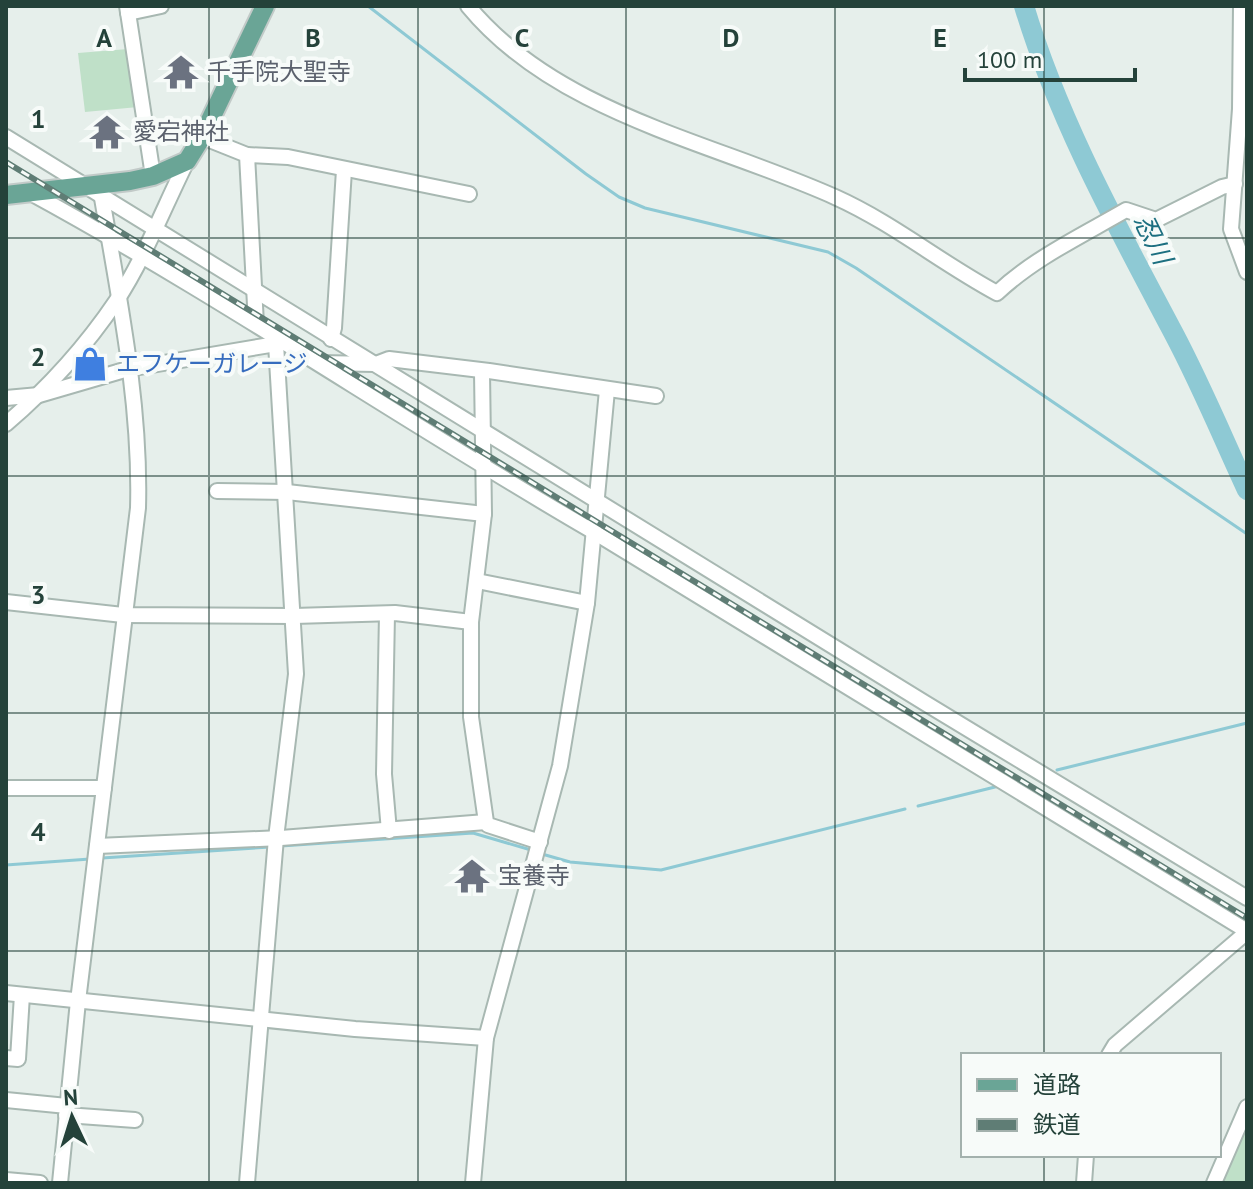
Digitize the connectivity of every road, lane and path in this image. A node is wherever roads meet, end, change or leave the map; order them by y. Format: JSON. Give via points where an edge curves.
{"nodes":[{"id":1,"x":161,"y":6,"type":"edge"},
{"id":2,"x":265,"y":6,"type":"edge"},
{"id":3,"x":468,"y":6,"type":"edge"},
{"id":4,"x":1241,"y":6,"type":"edge"},
{"id":5,"x":127,"y":9,"type":"edge"},
{"id":6,"x":1244,"y":88,"type":"edge"},
{"id":7,"x":6,"y":137,"type":"edge"},
{"id":8,"x":202,"y":137,"type":"junction"},
{"id":9,"x":247,"y":155,"type":"junction"},
{"id":10,"x":187,"y":161,"type":"junction"},
{"id":11,"x":344,"y":170,"type":"junction"},
{"id":12,"x":153,"y":176,"type":"junction"},
{"id":13,"x":1235,"y":184,"type":"junction"},
{"id":14,"x":86,"y":186,"type":"junction"},
{"id":15,"x":29,"y":192,"type":"junction"},
{"id":16,"x":469,"y":194,"type":"dead end"},
{"id":17,"x":6,"y":195,"type":"edge"},
{"id":18,"x":102,"y":198,"type":"junction"},
{"id":19,"x":153,"y":229,"type":"junction"},
{"id":20,"x":108,"y":235,"type":"junction"},
{"id":21,"x":140,"y":255,"type":"junction"},
{"id":22,"x":1247,"y":272,"type":"edge"},
{"id":23,"x":255,"y":290,"type":"junction"},
{"id":24,"x":118,"y":298,"type":"junction"},
{"id":25,"x":256,"y":324,"type":"junction"},
{"id":26,"x":331,"y":339,"type":"junction"},
{"id":27,"x":278,"y":341,"type":"junction"},
{"id":28,"x":318,"y":363,"type":"junction"},
{"id":29,"x":376,"y":364,"type":"junction"},
{"id":30,"x":128,"y":369,"type":"junction"},
{"id":31,"x":482,"y":372,"type":"junction"},
{"id":32,"x":607,"y":390,"type":"junction"},
{"id":33,"x":39,"y":395,"type":"junction"},
{"id":34,"x":656,"y":396,"type":"dead end"},
{"id":35,"x":6,"y":398,"type":"edge"},
{"id":36,"x":6,"y":424,"type":"edge"},
{"id":37,"x":482,"y":430,"type":"junction"},
{"id":38,"x":484,"y":468,"type":"junction"},
{"id":39,"x":217,"y":491,"type":"dead end"},
{"id":40,"x":287,"y":492,"type":"junction"},
{"id":41,"x":598,"y":500,"type":"junction"},
{"id":42,"x":484,"y":514,"type":"junction"},
{"id":43,"x":594,"y":532,"type":"junction"},
{"id":44,"x":477,"y":581,"type":"junction"},
{"id":45,"x":6,"y":602,"type":"edge"},
{"id":46,"x":587,"y":603,"type":"junction"},
{"id":47,"x":387,"y":614,"type":"junction"},
{"id":48,"x":123,"y":615,"type":"junction"},
{"id":49,"x":294,"y":616,"type":"junction"},
{"id":50,"x":471,"y":622,"type":"junction"},
{"id":51,"x":6,"y":788,"type":"edge"},
{"id":52,"x":104,"y":788,"type":"junction"},
{"id":53,"x":486,"y":822,"type":"junction"},
{"id":54,"x":389,"y":831,"type":"junction"},
{"id":55,"x":276,"y":838,"type":"junction"},
{"id":56,"x":540,"y":842,"type":"junction"},
{"id":57,"x":97,"y":846,"type":"junction"},
{"id":58,"x":1247,"y":898,"type":"edge"},
{"id":59,"x":1247,"y":932,"type":"edge"},
{"id":60,"x":6,"y":993,"type":"edge"},
{"id":61,"x":22,"y":995,"type":"junction"},
{"id":62,"x":78,"y":1001,"type":"junction"},
{"id":63,"x":262,"y":1019,"type":"junction"},
{"id":64,"x":486,"y":1038,"type":"junction"},
{"id":65,"x":1110,"y":1053,"type":"edge"},
{"id":66,"x":6,"y":1058,"type":"edge"},
{"id":67,"x":6,"y":1100,"type":"edge"},
{"id":68,"x":1247,"y":1107,"type":"edge"},
{"id":69,"x":67,"y":1111,"type":"junction"},
{"id":70,"x":135,"y":1120,"type":"dead end"},
{"id":71,"x":1086,"y":1157,"type":"edge"},
{"id":72,"x":6,"y":1180,"type":"edge"},
{"id":73,"x":40,"y":1183,"type":"edge"},
{"id":74,"x":60,"y":1183,"type":"edge"},
{"id":75,"x":247,"y":1183,"type":"edge"},
{"id":76,"x":473,"y":1183,"type":"edge"},
{"id":77,"x":1084,"y":1183,"type":"edge"},
{"id":78,"x":1214,"y":1183,"type":"edge"}],
"edges":[{"from":1,"to":5,"type":"street"},
{"from":2,"to":8,"type":"main road"},
{"from":3,"to":13,"type":"street","via":[[525,60],[606,108],[837,198],[882,220],[997,293],[1014,277],[1126,210],[1156,220]]},
{"from":4,"to":6,"type":"street"},
{"from":5,"to":12,"type":"street"},
{"from":6,"to":13,"type":"street"},
{"from":7,"to":14,"type":"street"},
{"from":8,"to":9,"type":"street"},
{"from":8,"to":10,"type":"main road"},
{"from":9,"to":11,"type":"street","via":[[288,157]]},
{"from":9,"to":23,"type":"street"},
{"from":10,"to":12,"type":"main road"},
{"from":10,"to":19,"type":"street"},
{"from":11,"to":16,"type":"street"},
{"from":11,"to":26,"type":"street"},
{"from":12,"to":14,"type":"main road"},
{"from":13,"to":22,"type":"street","via":[[1231,229]]},
{"from":14,"to":15,"type":"main road"},
{"from":14,"to":18,"type":"street"},
{"from":15,"to":17,"type":"main road"},
{"from":15,"to":20,"type":"street"},
{"from":18,"to":19,"type":"street"},
{"from":18,"to":20,"type":"street"},
{"from":19,"to":21,"type":"street"},
{"from":19,"to":23,"type":"street"},
{"from":20,"to":21,"type":"street"},
{"from":20,"to":24,"type":"street"},
{"from":21,"to":24,"type":"street"},
{"from":21,"to":25,"type":"street"},
{"from":23,"to":25,"type":"street"},
{"from":23,"to":26,"type":"street"},
{"from":24,"to":30,"type":"street"},
{"from":24,"to":33,"type":"street"},
{"from":25,"to":27,"type":"street"},
{"from":26,"to":29,"type":"street"},
{"from":27,"to":28,"type":"street"},
{"from":27,"to":30,"type":"street"},
{"from":27,"to":40,"type":"street"},
{"from":28,"to":29,"type":"street"},
{"from":28,"to":38,"type":"street"},
{"from":29,"to":31,"type":"street","via":[[389,359]]},
{"from":29,"to":37,"type":"street"},
{"from":30,"to":33,"type":"street"},
{"from":30,"to":48,"type":"street","via":[[139,484]]},
{"from":31,"to":32,"type":"street"},
{"from":31,"to":37,"type":"street"},
{"from":32,"to":34,"type":"street"},
{"from":32,"to":41,"type":"street"},
{"from":33,"to":35,"type":"street"},
{"from":33,"to":36,"type":"street"},
{"from":37,"to":38,"type":"street"},
{"from":37,"to":41,"type":"street"},
{"from":38,"to":42,"type":"street"},
{"from":38,"to":43,"type":"street"},
{"from":39,"to":40,"type":"street"},
{"from":40,"to":42,"type":"street"},
{"from":40,"to":49,"type":"street"},
{"from":41,"to":43,"type":"street"},
{"from":41,"to":58,"type":"street"},
{"from":42,"to":44,"type":"street"},
{"from":43,"to":46,"type":"street"},
{"from":43,"to":59,"type":"street"},
{"from":44,"to":46,"type":"street"},
{"from":44,"to":50,"type":"street"},
{"from":45,"to":48,"type":"street"},
{"from":46,"to":56,"type":"street","via":[[560,766]]},
{"from":47,"to":49,"type":"street"},
{"from":47,"to":50,"type":"street"},
{"from":47,"to":54,"type":"street","via":[[384,774]]},
{"from":48,"to":49,"type":"street"},
{"from":48,"to":52,"type":"street"},
{"from":49,"to":55,"type":"street","via":[[296,674]]},
{"from":50,"to":53,"type":"street","via":[[471,717]]},
{"from":51,"to":52,"type":"street"},
{"from":52,"to":57,"type":"street"},
{"from":53,"to":54,"type":"street"},
{"from":53,"to":56,"type":"street"},
{"from":54,"to":55,"type":"street"},
{"from":55,"to":57,"type":"street"},
{"from":55,"to":63,"type":"street"},
{"from":56,"to":64,"type":"street"},
{"from":57,"to":62,"type":"street"},
{"from":59,"to":65,"type":"street"},
{"from":60,"to":61,"type":"street"},
{"from":61,"to":62,"type":"street"},
{"from":61,"to":66,"type":"street","via":[[18,1059]]},
{"from":62,"to":63,"type":"street"},
{"from":62,"to":69,"type":"street"},
{"from":63,"to":64,"type":"street"},
{"from":63,"to":75,"type":"street"},
{"from":64,"to":76,"type":"street"},
{"from":67,"to":69,"type":"street"},
{"from":68,"to":78,"type":"street"},
{"from":69,"to":70,"type":"street"},
{"from":69,"to":74,"type":"street"},
{"from":71,"to":77,"type":"street"},
{"from":72,"to":73,"type":"street"}]}
